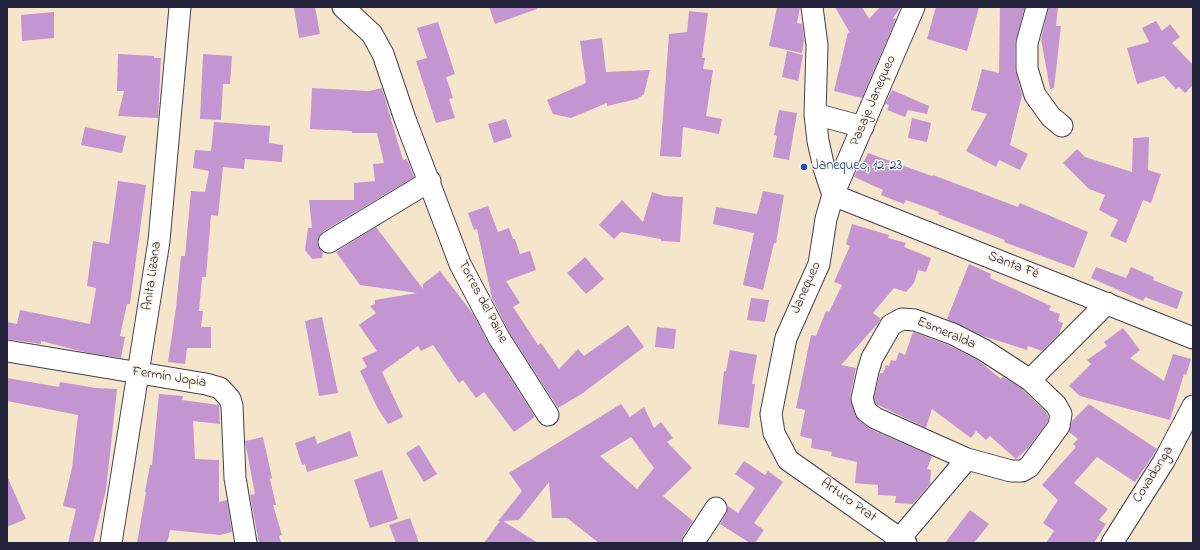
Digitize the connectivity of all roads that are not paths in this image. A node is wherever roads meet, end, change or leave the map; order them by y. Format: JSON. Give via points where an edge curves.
{"nodes":[{"id":1,"x":180,"y":7,"type":"edge"},
{"id":2,"x":343,"y":7,"type":"edge"},
{"id":3,"x":812,"y":7,"type":"edge"},
{"id":4,"x":914,"y":7,"type":"edge"},
{"id":5,"x":1037,"y":7,"type":"edge"},
{"id":6,"x":815,"y":114,"type":"junction"},
{"id":7,"x":1062,"y":126,"type":"dead end"},
{"id":8,"x":863,"y":127,"type":"junction"},
{"id":9,"x":430,"y":181,"type":"junction"},
{"id":10,"x":832,"y":195,"type":"junction"},
{"id":11,"x":329,"y":242,"type":"dead end"},
{"id":12,"x":1107,"y":303,"type":"junction"},
{"id":13,"x":1193,"y":338,"type":"edge"},
{"id":14,"x":7,"y":351,"type":"edge"},
{"id":15,"x":139,"y":374,"type":"junction"},
{"id":16,"x":1030,"y":380,"type":"junction"},
{"id":17,"x":1193,"y":406,"type":"edge"},
{"id":18,"x":548,"y":415,"type":"dead end"},
{"id":19,"x":968,"y":459,"type":"junction"},
{"id":20,"x":788,"y":460,"type":"joint"},
{"id":21,"x":716,"y":508,"type":"dead end"},
{"id":22,"x":901,"y":541,"type":"edge"},
{"id":23,"x":111,"y":543,"type":"edge"},
{"id":24,"x":246,"y":543,"type":"edge"},
{"id":25,"x":693,"y":543,"type":"edge"},
{"id":26,"x":1112,"y":543,"type":"edge"}],
"edges":[{"from":1,"to":15,"type":"street","name":"Anita Lizana","via":[[159,241]]},
{"from":2,"to":9,"type":"street","name":"Torres del Paine","via":[[372,34],[383,54]]},
{"from":3,"to":6,"type":"street","name":"Janequeo","via":[[817,45]]},
{"from":4,"to":8,"type":"street","name":"Pasaje Janequeo"},
{"from":5,"to":7,"type":"street","via":[[1027,43],[1027,69],[1035,95],[1047,112]]},
{"from":6,"to":8,"type":"street"},
{"from":6,"to":10,"type":"street","name":"Janequeo","via":[[819,148]]},
{"from":8,"to":10,"type":"street","name":"Pasaje Janequeo"},
{"from":9,"to":11,"type":"street"},
{"from":9,"to":18,"type":"street","name":"Torres del Paine","via":[[460,264],[500,338]]},
{"from":10,"to":12,"type":"street","name":"Santa Fé"},
{"from":10,"to":20,"type":"street","name":"Janequeo","via":[[819,264],[786,338],[772,404],[774,433]]},
{"from":12,"to":13,"type":"street","name":"Santa Fé"},
{"from":12,"to":16,"type":"street"},
{"from":14,"to":15,"type":"street","name":"Fermín Jopia"},
{"from":15,"to":23,"type":"street","name":"Anita Lizana"},
{"from":15,"to":24,"type":"street","name":"Fermín Jopia","via":[[213,385],[230,399],[235,478]]},
{"from":16,"to":19,"type":"street","name":"Esmeralda","via":[[1056,405],[1061,414],[1059,426],[1034,462],[1016,472]]},
{"from":16,"to":19,"type":"street","name":"Esmeralda","via":[[984,350],[947,332],[909,319],[896,321],[891,325],[878,346],[868,371],[862,399],[866,411],[875,418]]},
{"from":17,"to":26,"type":"street","name":"Covadonga","via":[[1168,454]]},
{"from":19,"to":22,"type":"street"},
{"from":20,"to":22,"type":"street","name":"Arturo Prat"},
{"from":21,"to":25,"type":"street"}]}
